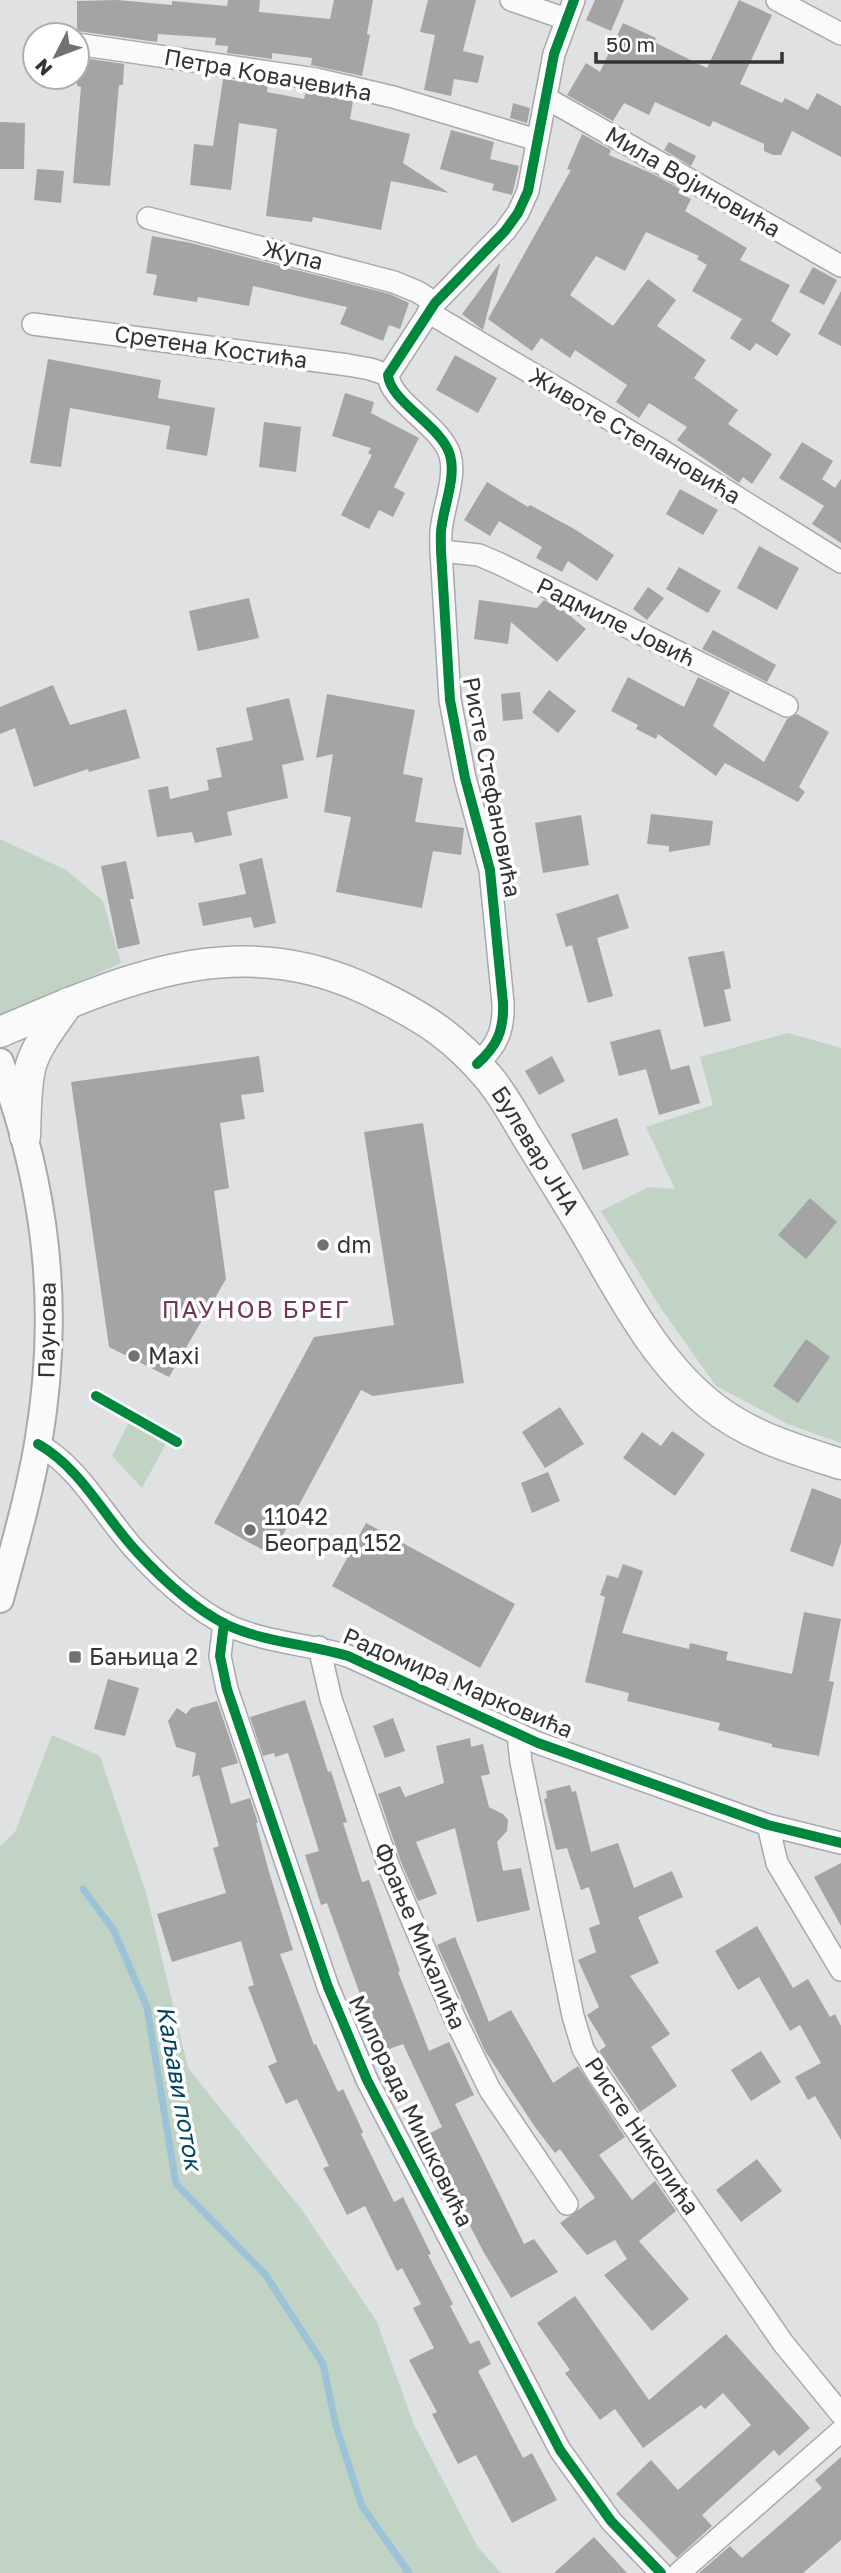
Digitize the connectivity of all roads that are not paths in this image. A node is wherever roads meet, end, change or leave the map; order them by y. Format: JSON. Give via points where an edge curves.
{"nodes":[{"id":1,"x":511,"y":0,"type":"edge"},
{"id":2,"x":777,"y":0,"type":"edge"},
{"id":3,"x":570,"y":9,"type":"edge"},
{"id":4,"x":841,"y":34,"type":"edge"},
{"id":5,"x":91,"y":46,"type":"edge"},
{"id":6,"x":546,"y":98,"type":"junction"},
{"id":7,"x":537,"y":139,"type":"junction"},
{"id":8,"x":148,"y":218,"type":"dead end"},
{"id":9,"x":841,"y":266,"type":"edge"},
{"id":10,"x":431,"y":307,"type":"junction"},
{"id":11,"x":33,"y":324,"type":"dead end"},
{"id":12,"x":388,"y":375,"type":"junction"},
{"id":13,"x":441,"y":551,"type":"junction"},
{"id":14,"x":841,"y":562,"type":"edge"},
{"id":15,"x":787,"y":706,"type":"dead end"},
{"id":16,"x":68,"y":1003,"type":"junction"},
{"id":17,"x":0,"y":1032,"type":"edge"},
{"id":18,"x":0,"y":1062,"type":"edge"},
{"id":19,"x":477,"y":1064,"type":"junction"},
{"id":20,"x":25,"y":1136,"type":"junction"},
{"id":21,"x":38,"y":1444,"type":"junction"},
{"id":22,"x":841,"y":1464,"type":"edge"},
{"id":23,"x":0,"y":1599,"type":"edge"},
{"id":24,"x":224,"y":1623,"type":"junction"},
{"id":25,"x":320,"y":1647,"type":"junction"},
{"id":26,"x":518,"y":1735,"type":"junction"},
{"id":27,"x":768,"y":1825,"type":"junction"},
{"id":28,"x":841,"y":1843,"type":"edge"},
{"id":29,"x":841,"y":1970,"type":"edge"},
{"id":30,"x":567,"y":2204,"type":"dead end"},
{"id":31,"x":841,"y":2413,"type":"edge"},
{"id":32,"x":841,"y":2431,"type":"edge"},
{"id":33,"x":661,"y":2573,"type":"edge"},
{"id":34,"x":679,"y":2573,"type":"edge"}],
"edges":[{"from":1,"to":3,"type":"street"},
{"from":2,"to":4,"type":"street"},
{"from":3,"to":6,"type":"street","via":[[554,54]]},
{"from":5,"to":7,"type":"street","name":"Петра Ковачевића","via":[[316,79]]},
{"from":6,"to":7,"type":"street"},
{"from":6,"to":9,"type":"street","name":"Мила Војиновића"},
{"from":7,"to":10,"type":"street","via":[[518,213]]},
{"from":8,"to":10,"type":"street","name":"Жупа","via":[[394,282],[418,292]]},
{"from":10,"to":12,"type":"street"},
{"from":10,"to":14,"type":"street","name":"Животе Степановића"},
{"from":11,"to":12,"type":"street","name":"Сретена Костића","via":[[348,365]]},
{"from":12,"to":13,"type":"street","name":"Ристе Стефановића","via":[[390,386],[446,444],[451,457]]},
{"from":13,"to":15,"type":"street","name":"Радмиле Јовић","via":[[479,555]]},
{"from":13,"to":19,"type":"street","name":"Ристе Стефановића","via":[[450,700],[490,870],[503,1003],[504,1024],[498,1042]]},
{"from":16,"to":17,"type":"main road","name":"Булевар ЈНА"},
{"from":16,"to":19,"type":"main road","name":"Булевар ЈНА","via":[[183,966],[269,961],[317,971],[375,993],[444,1032]]},
{"from":16,"to":20,"type":"main road","via":[[32,1065]]},
{"from":18,"to":20,"type":"street","name":"Паунова"},
{"from":19,"to":22,"type":"main road","name":"Булевар ЈНА","via":[[504,1099],[627,1303],[674,1369],[705,1401],[738,1425],[767,1440]]},
{"from":20,"to":21,"type":"street","name":"Паунова","via":[[37,1185],[50,1283],[46,1395]]},
{"from":21,"to":23,"type":"street","name":"Паунова"},
{"from":21,"to":24,"type":"street","name":"Радомира Марковића","via":[[70,1468],[161,1577]]},
{"from":24,"to":25,"type":"street","name":"Радомира Марковића"},
{"from":24,"to":33,"type":"street","name":"Милорада Мишковића","via":[[220,1656],[227,1689],[328,1987],[367,2080],[561,2450],[596,2502]]},
{"from":25,"to":26,"type":"street","name":"Радомира Марковића"},
{"from":25,"to":30,"type":"street","name":"Фрање Михалића","via":[[331,1699],[389,1867],[455,2019],[490,2090]]},
{"from":26,"to":27,"type":"street","name":"Радомира Марковића"},
{"from":26,"to":31,"type":"street","name":"Ристе Николића","via":[[583,2049],[783,2343]]},
{"from":27,"to":28,"type":"street","name":"Радомира Марковића"},
{"from":27,"to":29,"type":"street","via":[[777,1863]]},
{"from":32,"to":34,"type":"street"}]}
